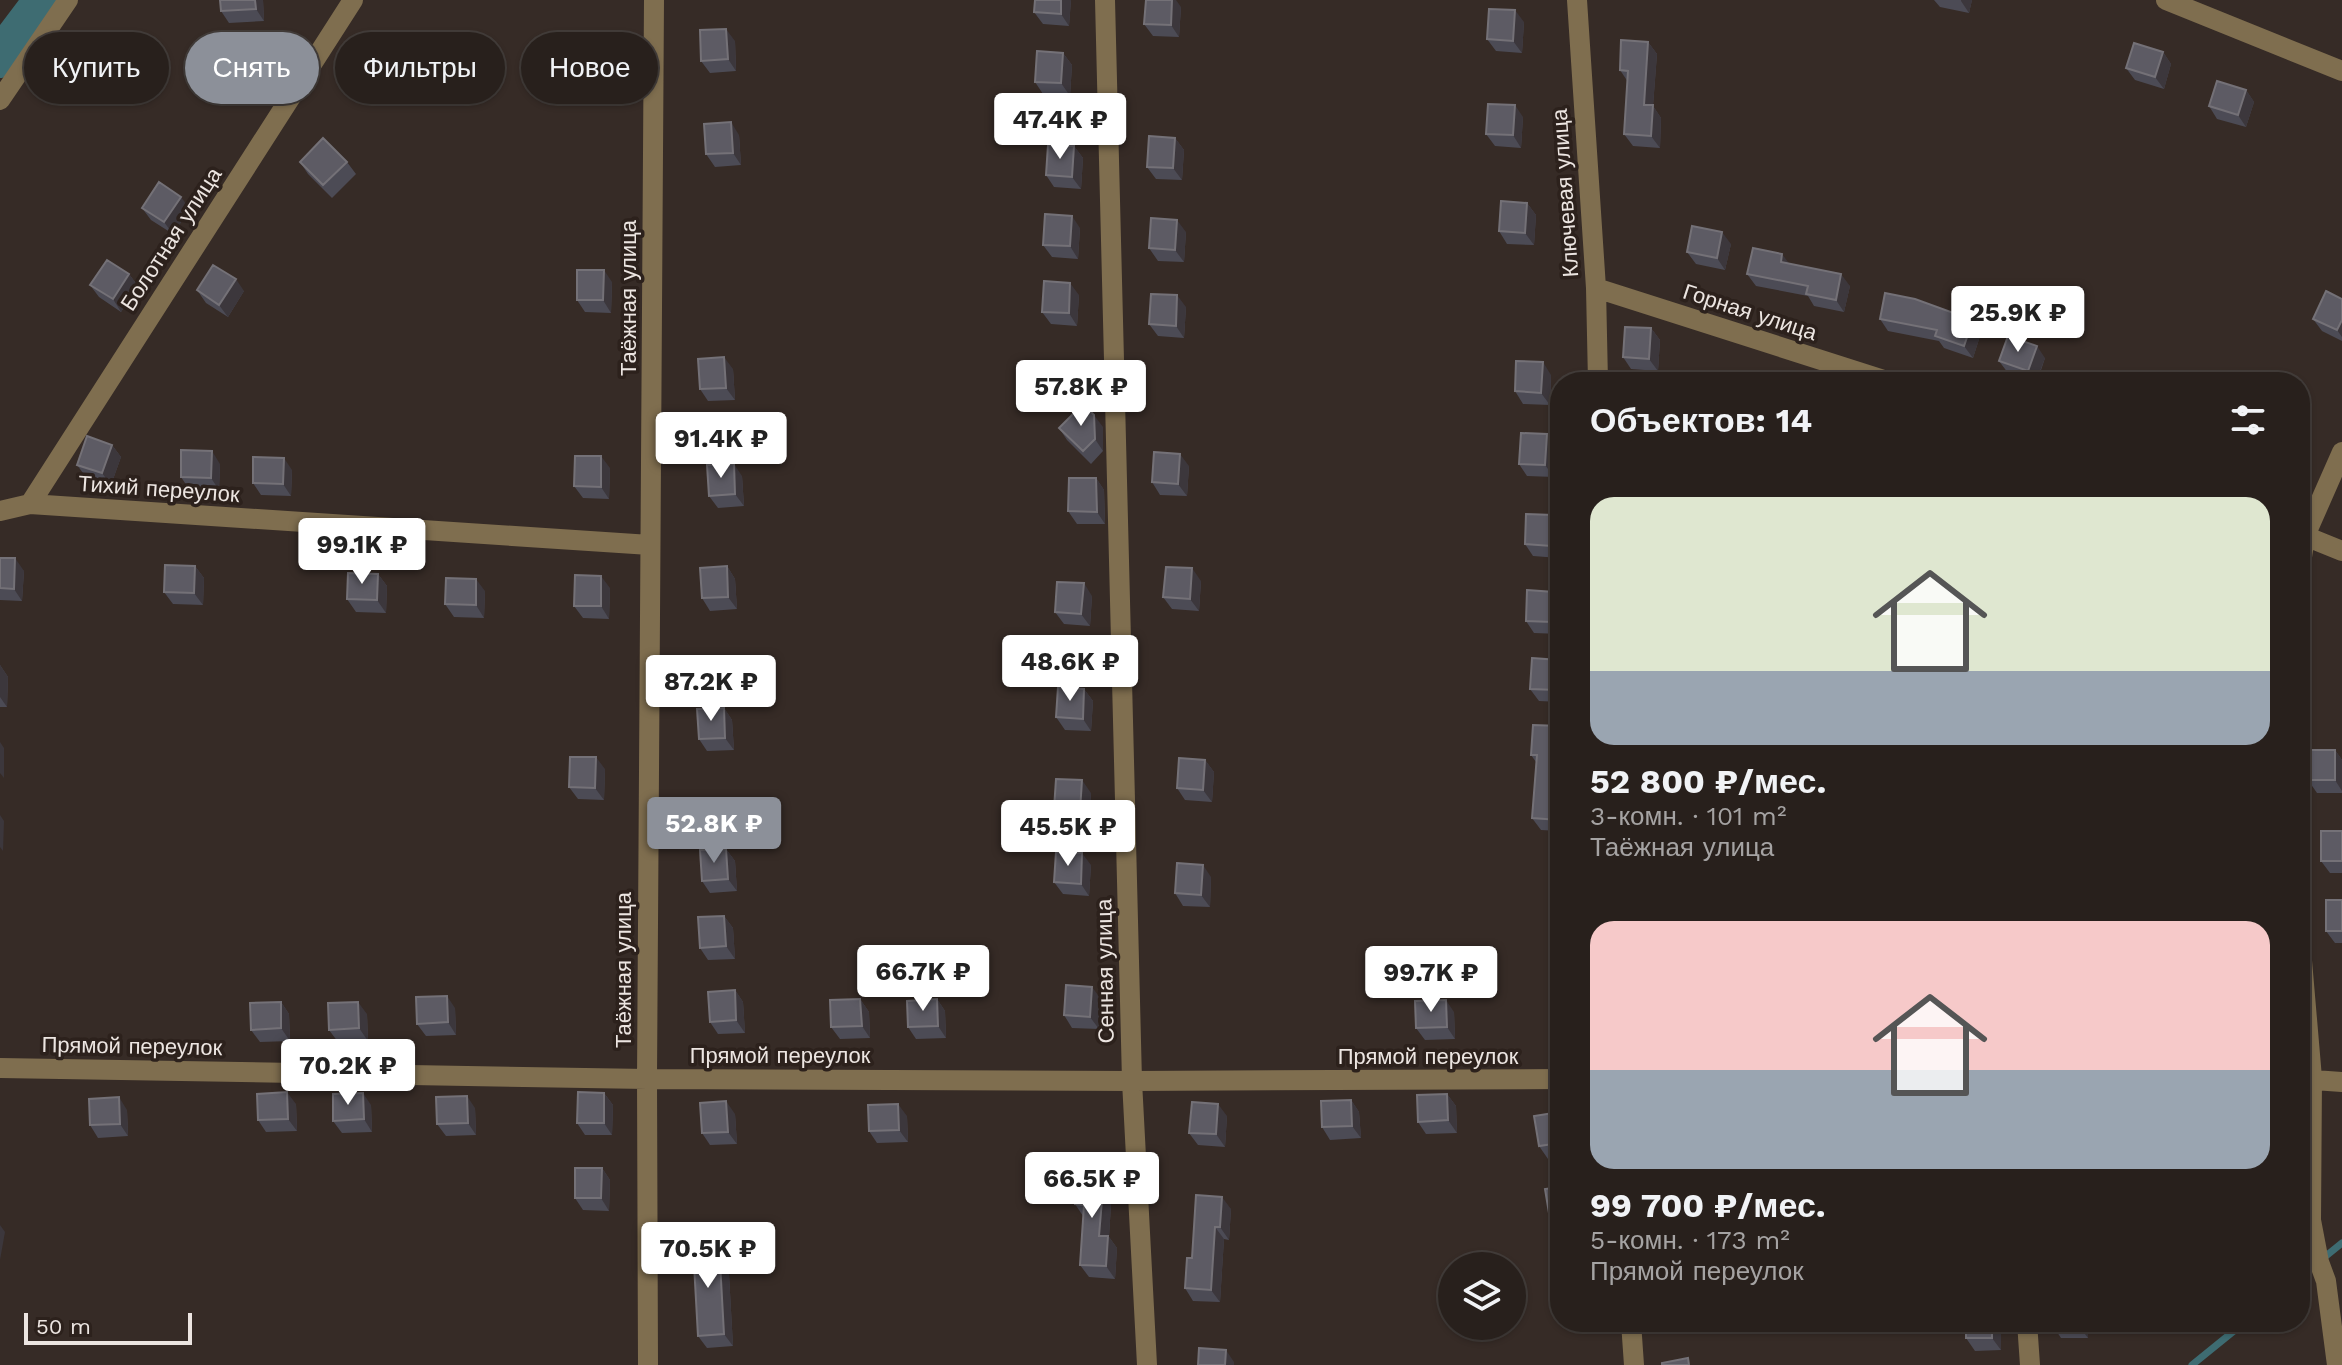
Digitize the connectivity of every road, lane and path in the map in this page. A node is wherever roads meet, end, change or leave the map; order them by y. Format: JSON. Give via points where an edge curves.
{"nodes":[{"id":1,"x":68,"y":0,"type":"edge"},
{"id":2,"x":353,"y":0,"type":"edge"},
{"id":3,"x":654,"y":0,"type":"edge"},
{"id":4,"x":1105,"y":0,"type":"edge"},
{"id":5,"x":1577,"y":0,"type":"edge"},
{"id":6,"x":2166,"y":0,"type":"edge"},
{"id":7,"x":2342,"y":71,"type":"edge"},
{"id":8,"x":0,"y":100,"type":"edge"},
{"id":9,"x":1596,"y":288,"type":"junction"},
{"id":10,"x":1598,"y":372,"type":"edge"},
{"id":11,"x":1859,"y":372,"type":"edge"},
{"id":12,"x":2342,"y":452,"type":"edge"},
{"id":13,"x":30,"y":504,"type":"junction"},
{"id":14,"x":0,"y":511,"type":"edge"},
{"id":15,"x":2310,"y":520,"type":"edge"},
{"id":16,"x":2310,"y":538,"type":"edge"},
{"id":17,"x":650,"y":545,"type":"junction"},
{"id":18,"x":2342,"y":551,"type":"edge"},
{"id":19,"x":0,"y":1068,"type":"edge"},
{"id":20,"x":2310,"y":1078,"type":"edge"},
{"id":21,"x":647,"y":1079,"type":"junction"},
{"id":22,"x":1550,"y":1079,"type":"edge"},
{"id":23,"x":1132,"y":1081,"type":"junction"},
{"id":24,"x":2342,"y":1082,"type":"edge"},
{"id":25,"x":2310,"y":1192,"type":"edge"},
{"id":26,"x":1632,"y":1332,"type":"edge"},
{"id":27,"x":2028,"y":1332,"type":"edge"},
{"id":28,"x":648,"y":1365,"type":"edge"},
{"id":29,"x":1147,"y":1365,"type":"edge"},
{"id":30,"x":1634,"y":1365,"type":"edge"},
{"id":31,"x":2030,"y":1365,"type":"edge"},
{"id":32,"x":2337,"y":1365,"type":"edge"}],
"edges":[{"from":1,"to":8,"type":"street"},
{"from":2,"to":13,"type":"street","name":"Болотная улица"},
{"from":3,"to":17,"type":"street","name":"Таёжная улица"},
{"from":4,"to":23,"type":"street","name":"Сенная улица"},
{"from":5,"to":9,"type":"street","name":"Ключевая улица"},
{"from":6,"to":7,"type":"street"},
{"from":9,"to":10,"type":"street","name":"Ключевая улица"},
{"from":9,"to":11,"type":"street","name":"Горная улица"},
{"from":12,"to":15,"type":"street"},
{"from":13,"to":14,"type":"street","name":"Тихий переулок"},
{"from":13,"to":17,"type":"street","name":"Тихий переулок"},
{"from":16,"to":18,"type":"street"},
{"from":17,"to":21,"type":"street","name":"Таёжная улица"},
{"from":19,"to":21,"type":"street","name":"Прямой переулок"},
{"from":20,"to":24,"type":"street"},
{"from":21,"to":23,"type":"street","name":"Прямой переулок"},
{"from":21,"to":28,"type":"street","name":"Таёжная улица"},
{"from":22,"to":23,"type":"street","name":"Прямой переулок"},
{"from":23,"to":29,"type":"street","name":"Сенная улица"},
{"from":25,"to":32,"type":"street"},
{"from":26,"to":30,"type":"street"},
{"from":27,"to":31,"type":"street"}]}
